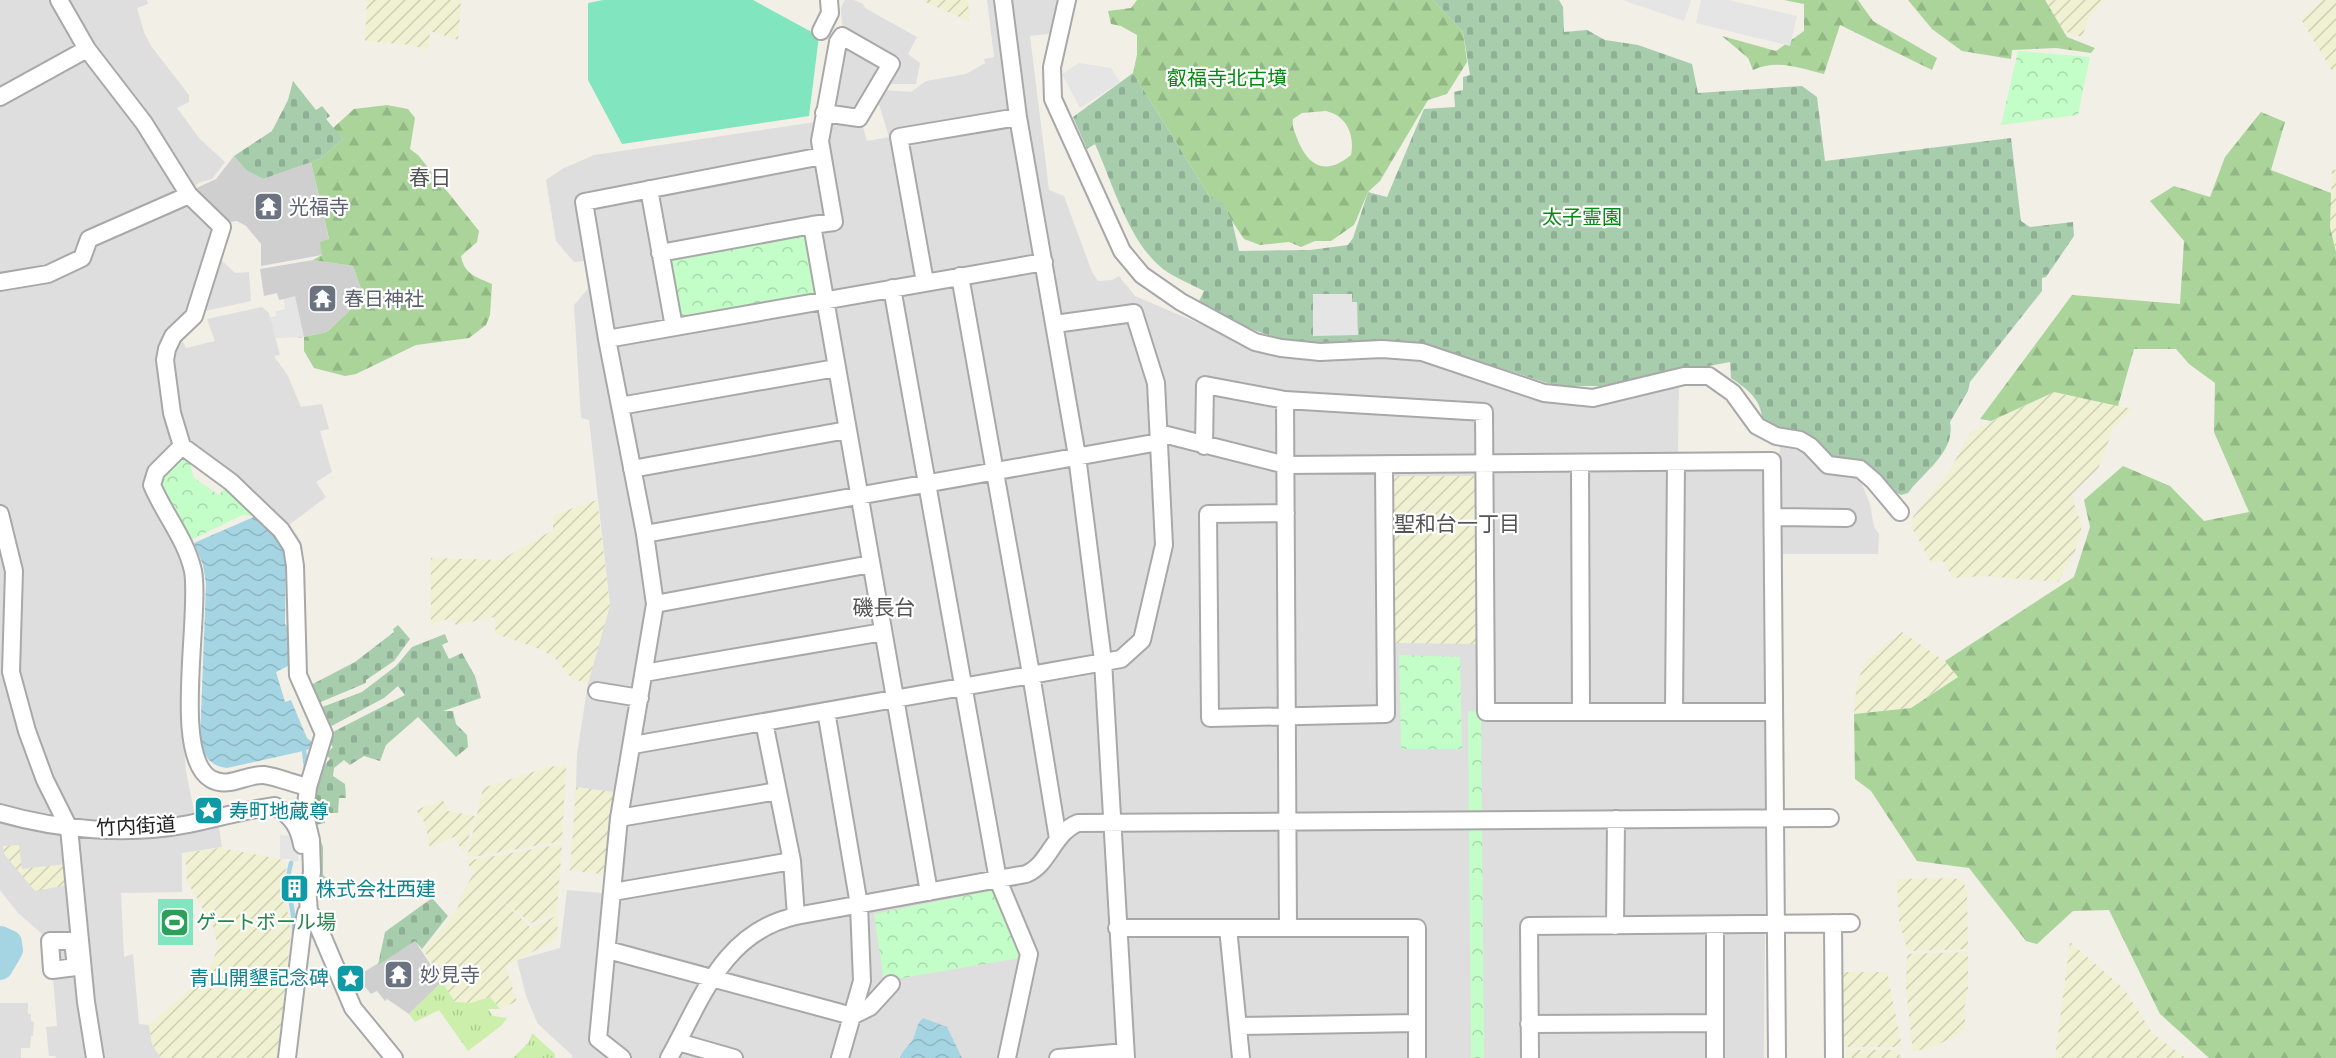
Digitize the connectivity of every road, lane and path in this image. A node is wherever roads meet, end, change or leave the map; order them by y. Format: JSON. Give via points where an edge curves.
{"nodes":[{"id":1,"x":59,"y":0,"type":"edge"},
{"id":2,"x":829,"y":0,"type":"edge"},
{"id":3,"x":1003,"y":0,"type":"edge"},
{"id":4,"x":1067,"y":0,"type":"edge"},
{"id":5,"x":820,"y":31,"type":"dead end"},
{"id":6,"x":87,"y":49,"type":"junction"},
{"id":7,"x":0,"y":98,"type":"edge"},
{"id":8,"x":824,"y":113,"type":"junction"},
{"id":9,"x":1018,"y":117,"type":"junction"},
{"id":10,"x":822,"y":156,"type":"junction"},
{"id":11,"x":649,"y":189,"type":"junction"},
{"id":12,"x":189,"y":195,"type":"junction"},
{"id":13,"x":812,"y":225,"type":"junction"},
{"id":14,"x":660,"y":253,"type":"junction"},
{"id":15,"x":1044,"y":262,"type":"junction"},
{"id":16,"x":960,"y":276,"type":"junction"},
{"id":17,"x":0,"y":282,"type":"edge"},
{"id":18,"x":925,"y":282,"type":"junction"},
{"id":19,"x":892,"y":288,"type":"junction"},
{"id":20,"x":825,"y":300,"type":"junction"},
{"id":21,"x":1055,"y":324,"type":"junction"},
{"id":22,"x":674,"y":327,"type":"junction"},
{"id":23,"x":607,"y":339,"type":"junction"},
{"id":24,"x":836,"y":369,"type":"junction"},
{"id":25,"x":1285,"y":400,"type":"junction"},
{"id":26,"x":620,"y":406,"type":"junction"},
{"id":27,"x":847,"y":430,"type":"junction"},
{"id":28,"x":1776,"y":436,"type":"junction"},
{"id":29,"x":1159,"y":438,"type":"junction"},
{"id":30,"x":182,"y":446,"type":"junction"},
{"id":31,"x":1204,"y":446,"type":"junction"},
{"id":32,"x":1077,"y":456,"type":"junction"},
{"id":33,"x":1772,"y":461,"type":"junction"},
{"id":34,"x":1676,"y":463,"type":"junction"},
{"id":35,"x":1484,"y":464,"type":"junction"},
{"id":36,"x":1580,"y":464,"type":"junction"},
{"id":37,"x":1286,"y":465,"type":"junction"},
{"id":38,"x":1384,"y":465,"type":"junction"},
{"id":39,"x":632,"y":469,"type":"junction"},
{"id":40,"x":995,"y":471,"type":"junction"},
{"id":41,"x":928,"y":483,"type":"junction"},
{"id":42,"x":859,"y":495,"type":"junction"},
{"id":43,"x":1900,"y":512,"type":"dead end"},
{"id":44,"x":1286,"y":513,"type":"junction"},
{"id":45,"x":0,"y":514,"type":"edge"},
{"id":46,"x":1773,"y":517,"type":"junction"},
{"id":47,"x":1846,"y":518,"type":"dead end"},
{"id":48,"x":645,"y":534,"type":"junction"},
{"id":49,"x":871,"y":564,"type":"junction"},
{"id":50,"x":655,"y":604,"type":"junction"},
{"id":51,"x":883,"y":632,"type":"junction"},
{"id":52,"x":1103,"y":661,"type":"junction"},
{"id":53,"x":644,"y":673,"type":"junction"},
{"id":54,"x":1031,"y":674,"type":"junction"},
{"id":55,"x":963,"y":685,"type":"junction"},
{"id":56,"x":597,"y":691,"type":"dead end"},
{"id":57,"x":640,"y":698,"type":"junction"},
{"id":58,"x":895,"y":698,"type":"junction"},
{"id":59,"x":826,"y":711,"type":"junction"},
{"id":60,"x":1581,"y":712,"type":"junction"},
{"id":61,"x":1674,"y":712,"type":"junction"},
{"id":62,"x":1773,"y":712,"type":"junction"},
{"id":63,"x":1287,"y":716,"type":"junction"},
{"id":64,"x":764,"y":722,"type":"junction"},
{"id":65,"x":633,"y":745,"type":"junction"},
{"id":66,"x":308,"y":788,"type":"junction"},
{"id":67,"x":778,"y":791,"type":"junction"},
{"id":68,"x":0,"y":813,"type":"edge"},
{"id":69,"x":619,"y":818,"type":"junction"},
{"id":70,"x":1774,"y":818,"type":"junction"},
{"id":71,"x":1830,"y":818,"type":"dead end"},
{"id":72,"x":1616,"y":819,"type":"junction"},
{"id":73,"x":1113,"y":821,"type":"junction"},
{"id":74,"x":1287,"y":822,"type":"junction"},
{"id":75,"x":69,"y":828,"type":"junction"},
{"id":76,"x":1058,"y":839,"type":"junction"},
{"id":77,"x":792,"y":861,"type":"junction"},
{"id":78,"x":998,"y":880,"type":"junction"},
{"id":79,"x":613,"y":892,"type":"junction"},
{"id":80,"x":929,"y":892,"type":"junction"},
{"id":81,"x":309,"y":903,"type":"junction"},
{"id":82,"x":859,"y":905,"type":"junction"},
{"id":83,"x":796,"y":916,"type":"junction"},
{"id":84,"x":1776,"y":923,"type":"junction"},
{"id":85,"x":1833,"y":923,"type":"junction"},
{"id":86,"x":1851,"y":923,"type":"dead end"},
{"id":87,"x":1715,"y":925,"type":"junction"},
{"id":88,"x":1616,"y":926,"type":"junction"},
{"id":89,"x":1117,"y":928,"type":"junction"},
{"id":90,"x":1228,"y":928,"type":"junction"},
{"id":91,"x":1288,"y":928,"type":"junction"},
{"id":92,"x":608,"y":950,"type":"junction"},
{"id":93,"x":713,"y":979,"type":"junction"},
{"id":94,"x":891,"y":984,"type":"dead end"},
{"id":95,"x":852,"y":1016,"type":"junction"},
{"id":96,"x":1416,"y":1023,"type":"junction"},
{"id":97,"x":1715,"y":1023,"type":"junction"},
{"id":98,"x":1529,"y":1024,"type":"junction"},
{"id":99,"x":1238,"y":1026,"type":"junction"},
{"id":100,"x":678,"y":1042,"type":"junction"},
{"id":101,"x":1126,"y":1055,"type":"edge"},
{"id":102,"x":95,"y":1058,"type":"edge"},
{"id":103,"x":287,"y":1058,"type":"edge"},
{"id":104,"x":394,"y":1058,"type":"edge"},
{"id":105,"x":622,"y":1058,"type":"edge"},
{"id":106,"x":669,"y":1058,"type":"edge"},
{"id":107,"x":734,"y":1058,"type":"edge"},
{"id":108,"x":840,"y":1058,"type":"edge"},
{"id":109,"x":1007,"y":1058,"type":"edge"},
{"id":110,"x":1058,"y":1058,"type":"edge"},
{"id":111,"x":1241,"y":1058,"type":"edge"},
{"id":112,"x":1417,"y":1058,"type":"edge"},
{"id":113,"x":1530,"y":1058,"type":"edge"},
{"id":114,"x":1715,"y":1058,"type":"edge"},
{"id":115,"x":1777,"y":1058,"type":"edge"},
{"id":116,"x":1834,"y":1058,"type":"edge"}],
"edges":[{"from":1,"to":6,"type":"street"},
{"from":2,"to":5,"type":"street","via":[[830,13]]},
{"from":3,"to":9,"type":"street"},
{"from":4,"to":28,"type":"street","via":[[1052,67],[1053,99],[1122,251],[1142,275],[1181,302],[1248,338],[1273,346],[1320,352],[1422,352],[1561,396],[1608,396],[1684,376],[1708,376],[1733,393],[1757,426]]},
{"from":6,"to":7,"type":"street"},
{"from":6,"to":12,"type":"street","via":[[144,123]]},
{"from":8,"to":8,"type":"street","via":[[842,36],[891,64],[859,118]]},
{"from":8,"to":10,"type":"street"},
{"from":9,"to":15,"type":"street"},
{"from":9,"to":18,"type":"street","via":[[899,137]]},
{"from":10,"to":11,"type":"street"},
{"from":10,"to":13,"type":"street","via":[[834,222]]},
{"from":11,"to":14,"type":"street"},
{"from":11,"to":23,"type":"street","via":[[584,202]]},
{"from":12,"to":17,"type":"street","via":[[89,239],[82,258],[48,274]]},
{"from":12,"to":30,"type":"street","via":[[222,227],[194,316],[173,336],[167,349],[172,413]]},
{"from":13,"to":14,"type":"street"},
{"from":13,"to":20,"type":"street"},
{"from":14,"to":22,"type":"street"},
{"from":15,"to":16,"type":"street"},
{"from":15,"to":21,"type":"street"},
{"from":16,"to":18,"type":"street"},
{"from":16,"to":40,"type":"street"},
{"from":18,"to":19,"type":"street"},
{"from":19,"to":20,"type":"street"},
{"from":19,"to":41,"type":"street"},
{"from":20,"to":22,"type":"street"},
{"from":20,"to":24,"type":"street"},
{"from":21,"to":29,"type":"street","via":[[1134,313],[1156,383]]},
{"from":21,"to":32,"type":"street"},
{"from":22,"to":23,"type":"street"},
{"from":23,"to":26,"type":"street"},
{"from":24,"to":26,"type":"street"},
{"from":24,"to":27,"type":"street"},
{"from":25,"to":31,"type":"street","via":[[1205,385]]},
{"from":25,"to":35,"type":"street","via":[[1484,412]]},
{"from":25,"to":37,"type":"street"},
{"from":26,"to":39,"type":"street"},
{"from":27,"to":39,"type":"street"},
{"from":27,"to":42,"type":"street"},
{"from":28,"to":33,"type":"street"},
{"from":28,"to":43,"type":"street","via":[[1800,440],[1828,465],[1860,469]]},
{"from":29,"to":31,"type":"street"},
{"from":29,"to":32,"type":"street"},
{"from":29,"to":52,"type":"street","via":[[1164,545],[1142,640],[1121,659]]},
{"from":30,"to":66,"type":"street","via":[[231,482],[281,530],[292,547],[298,675],[324,734]]},
{"from":30,"to":66,"type":"street","via":[[156,472],[152,485],[185,545],[193,572],[189,712],[191,744],[200,769],[220,783],[263,775]]},
{"from":31,"to":37,"type":"street"},
{"from":32,"to":40,"type":"street"},
{"from":32,"to":52,"type":"street"},
{"from":33,"to":34,"type":"street"},
{"from":33,"to":46,"type":"street"},
{"from":34,"to":36,"type":"street"},
{"from":34,"to":61,"type":"street"},
{"from":35,"to":36,"type":"street"},
{"from":35,"to":38,"type":"street"},
{"from":35,"to":60,"type":"street","via":[[1486,712]]},
{"from":36,"to":60,"type":"street"},
{"from":37,"to":38,"type":"street"},
{"from":37,"to":44,"type":"street"},
{"from":38,"to":63,"type":"street","via":[[1386,714]]},
{"from":39,"to":48,"type":"street"},
{"from":40,"to":41,"type":"street"},
{"from":40,"to":54,"type":"street"},
{"from":41,"to":42,"type":"street"},
{"from":41,"to":55,"type":"street"},
{"from":42,"to":48,"type":"street"},
{"from":42,"to":49,"type":"street"},
{"from":44,"to":63,"type":"street"},
{"from":44,"to":63,"type":"street","via":[[1208,514],[1208,526],[1210,718]]},
{"from":45,"to":75,"type":"street","name":"竹内街道","via":[[14,571],[11,672],[41,771]]},
{"from":46,"to":47,"type":"street"},
{"from":46,"to":62,"type":"street"},
{"from":48,"to":50,"type":"street"},
{"from":49,"to":50,"type":"street"},
{"from":49,"to":51,"type":"street"},
{"from":50,"to":53,"type":"street"},
{"from":51,"to":53,"type":"street"},
{"from":51,"to":58,"type":"street"},
{"from":52,"to":54,"type":"street"},
{"from":52,"to":73,"type":"street"},
{"from":53,"to":57,"type":"street"},
{"from":54,"to":55,"type":"street"},
{"from":54,"to":76,"type":"street"},
{"from":55,"to":58,"type":"street"},
{"from":55,"to":78,"type":"street"},
{"from":56,"to":57,"type":"street"},
{"from":57,"to":65,"type":"street"},
{"from":58,"to":59,"type":"street"},
{"from":58,"to":80,"type":"street"},
{"from":59,"to":64,"type":"street"},
{"from":59,"to":82,"type":"street"},
{"from":60,"to":61,"type":"street"},
{"from":61,"to":62,"type":"street"},
{"from":62,"to":70,"type":"street"},
{"from":63,"to":74,"type":"street"},
{"from":64,"to":65,"type":"street"},
{"from":64,"to":67,"type":"street"},
{"from":65,"to":69,"type":"street"},
{"from":66,"to":81,"type":"street","via":[[305,815],[312,872]]},
{"from":67,"to":69,"type":"street"},
{"from":67,"to":77,"type":"street"},
{"from":68,"to":75,"type":"street"},
{"from":69,"to":79,"type":"street"},
{"from":70,"to":71,"type":"street"},
{"from":70,"to":72,"type":"street"},
{"from":70,"to":84,"type":"street"},
{"from":72,"to":74,"type":"street"},
{"from":72,"to":88,"type":"street"},
{"from":73,"to":74,"type":"street"},
{"from":73,"to":76,"type":"street","via":[[1078,824]]},
{"from":73,"to":89,"type":"street"},
{"from":74,"to":91,"type":"street"},
{"from":75,"to":81,"type":"street","name":"竹内街道","via":[[168,827],[275,806],[290,816],[300,834]]},
{"from":75,"to":102,"type":"street"},
{"from":76,"to":78,"type":"street","via":[[1031,872]]},
{"from":77,"to":79,"type":"street"},
{"from":77,"to":83,"type":"street"},
{"from":78,"to":80,"type":"street"},
{"from":78,"to":109,"type":"street","via":[[1029,954]]},
{"from":79,"to":92,"type":"street"},
{"from":80,"to":82,"type":"street"},
{"from":81,"to":103,"type":"street"},
{"from":81,"to":104,"type":"street","name":"竹内街道","via":[[353,1008]]},
{"from":82,"to":83,"type":"street"},
{"from":82,"to":95,"type":"street","via":[[863,969]]},
{"from":83,"to":93,"type":"street","via":[[764,925],[752,933],[730,953]]},
{"from":84,"to":85,"type":"street"},
{"from":84,"to":87,"type":"street"},
{"from":84,"to":115,"type":"street"},
{"from":85,"to":86,"type":"street"},
{"from":85,"to":116,"type":"street"},
{"from":87,"to":88,"type":"street"},
{"from":87,"to":97,"type":"street"},
{"from":88,"to":98,"type":"street","via":[[1529,926]]},
{"from":89,"to":90,"type":"street"},
{"from":89,"to":101,"type":"street"},
{"from":90,"to":91,"type":"street"},
{"from":90,"to":99,"type":"street"},
{"from":91,"to":96,"type":"street","via":[[1417,928]]},
{"from":92,"to":93,"type":"street"},
{"from":92,"to":105,"type":"street","via":[[597,1039]]},
{"from":93,"to":95,"type":"street"},
{"from":93,"to":100,"type":"street"},
{"from":94,"to":95,"type":"street","via":[[870,1007]]},
{"from":95,"to":108,"type":"street"},
{"from":96,"to":99,"type":"street"},
{"from":96,"to":112,"type":"street"},
{"from":97,"to":98,"type":"street"},
{"from":97,"to":114,"type":"street"},
{"from":98,"to":113,"type":"street"},
{"from":99,"to":111,"type":"street"},
{"from":100,"to":106,"type":"street"},
{"from":100,"to":107,"type":"street"},
{"from":101,"to":110,"type":"street"}]}
